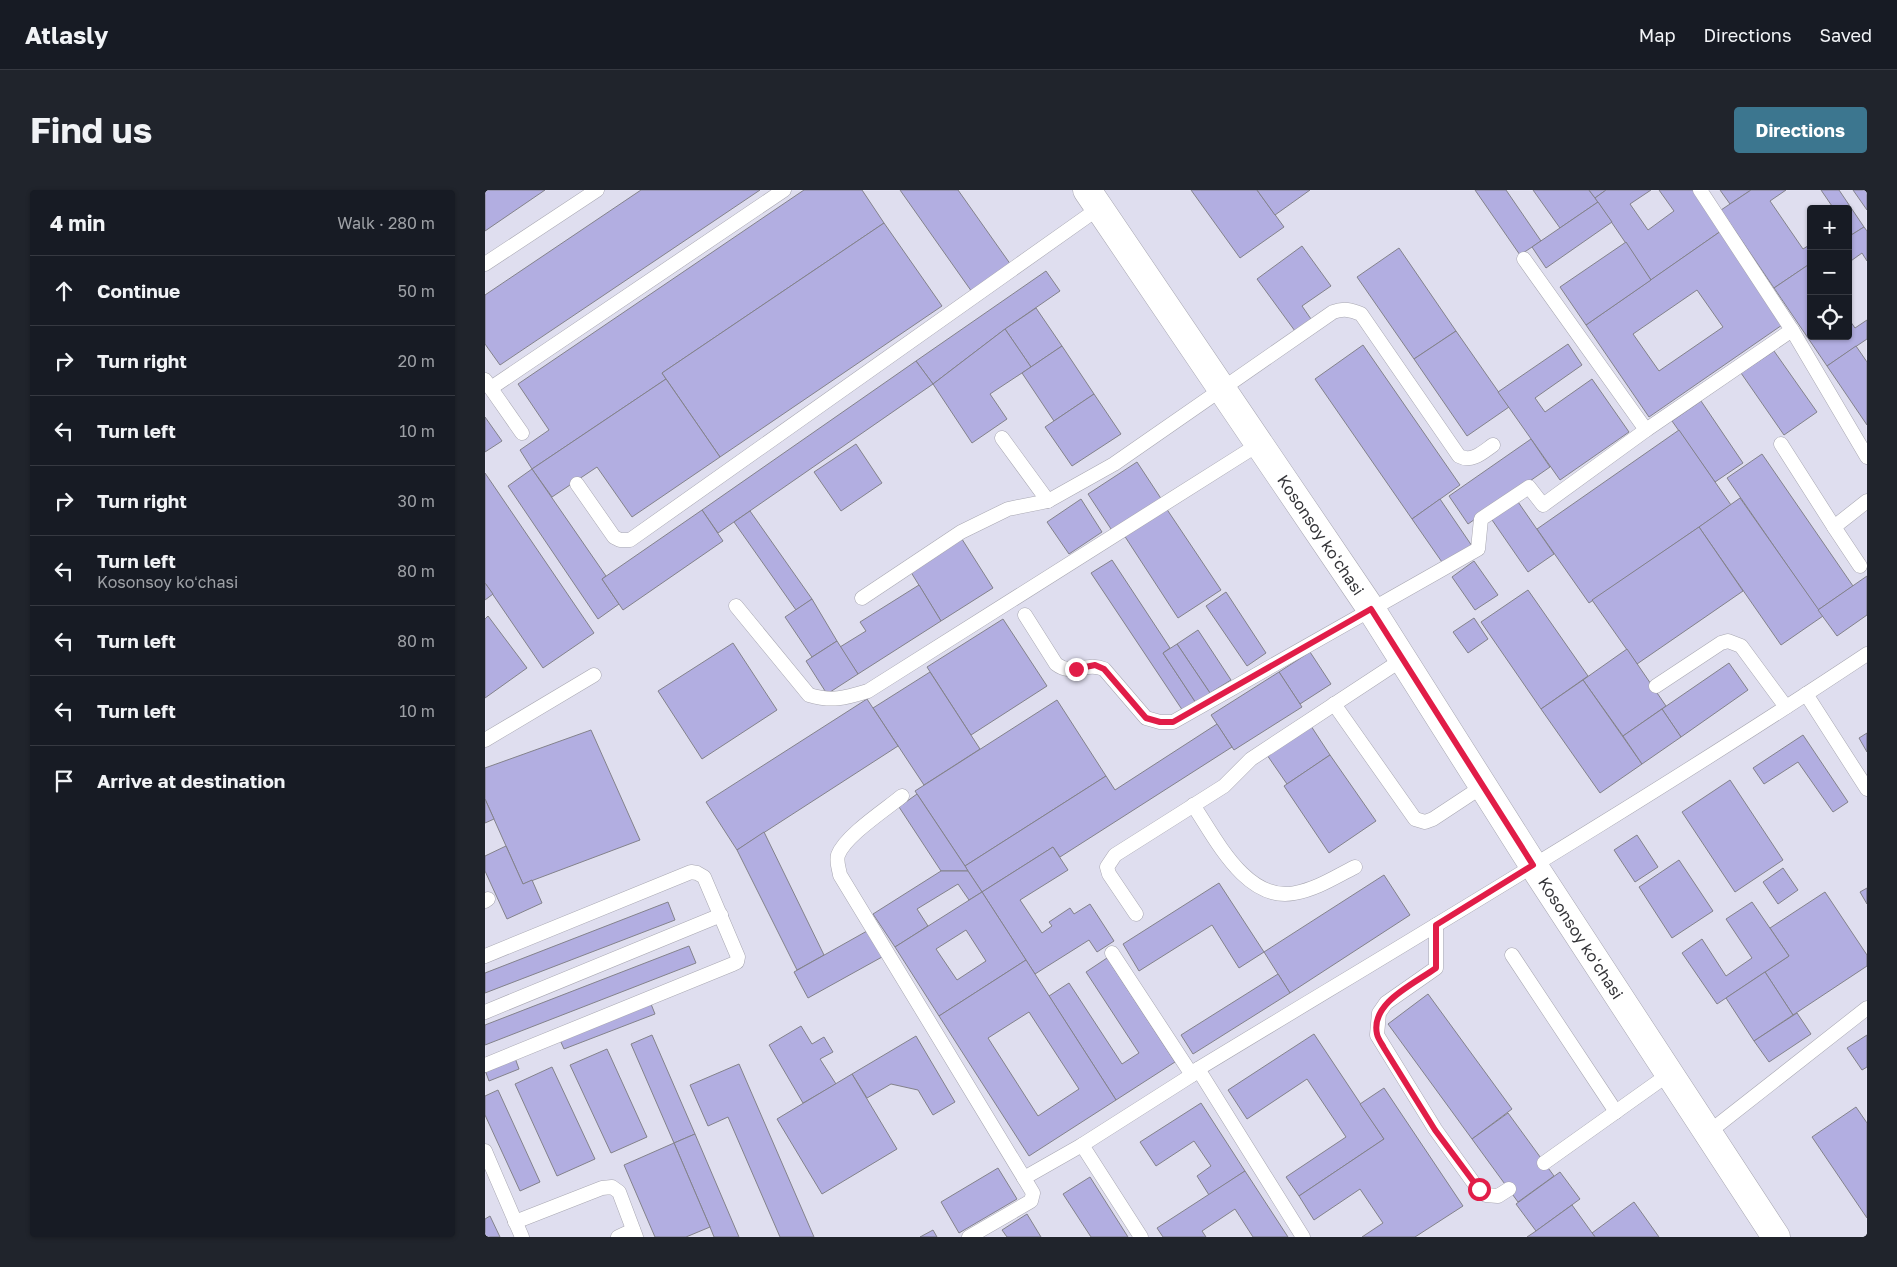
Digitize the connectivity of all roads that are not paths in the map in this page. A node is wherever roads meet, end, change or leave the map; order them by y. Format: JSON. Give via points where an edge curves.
{"nodes":[{"id":1,"x":597,"y":190,"type":"edge"},
{"id":2,"x":784,"y":190,"type":"edge"},
{"id":3,"x":1700,"y":190,"type":"edge"},
{"id":4,"x":1093,"y":199,"type":"edge"},
{"id":5,"x":1524,"y":259,"type":"dead end"},
{"id":6,"x":485,"y":264,"type":"edge"},
{"id":7,"x":1792,"y":330,"type":"junction"},
{"id":8,"x":488,"y":384,"type":"edge"},
{"id":9,"x":1222,"y":389,"type":"junction"},
{"id":10,"x":1646,"y":430,"type":"junction"},
{"id":11,"x":522,"y":433,"type":"dead end"},
{"id":12,"x":1002,"y":438,"type":"dead end"},
{"id":13,"x":1259,"y":444,"type":"junction"},
{"id":14,"x":1781,"y":444,"type":"dead end"},
{"id":15,"x":1493,"y":445,"type":"dead end"},
{"id":16,"x":1867,"y":457,"type":"edge"},
{"id":17,"x":577,"y":484,"type":"dead end"},
{"id":18,"x":1048,"y":501,"type":"junction"},
{"id":19,"x":1867,"y":501,"type":"edge"},
{"id":20,"x":1834,"y":527,"type":"junction"},
{"id":21,"x":1860,"y":566,"type":"dead end"},
{"id":22,"x":862,"y":598,"type":"dead end"},
{"id":23,"x":736,"y":606,"type":"dead end"},
{"id":24,"x":1371,"y":609,"type":"junction"},
{"id":25,"x":1025,"y":615,"type":"dead end"},
{"id":26,"x":1867,"y":654,"type":"edge"},
{"id":27,"x":1403,"y":659,"type":"junction"},
{"id":28,"x":594,"y":675,"type":"dead end"},
{"id":29,"x":1656,"y":686,"type":"dead end"},
{"id":30,"x":1806,"y":694,"type":"junction"},
{"id":31,"x":1334,"y":704,"type":"junction"},
{"id":32,"x":1786,"y":707,"type":"junction"},
{"id":33,"x":485,"y":740,"type":"edge"},
{"id":34,"x":1483,"y":786,"type":"junction"},
{"id":35,"x":1867,"y":789,"type":"edge"},
{"id":36,"x":903,"y":796,"type":"dead end"},
{"id":37,"x":1193,"y":804,"type":"junction"},
{"id":38,"x":1533,"y":865,"type":"junction"},
{"id":39,"x":1355,"y":866,"type":"dead end"},
{"id":40,"x":1136,"y":914,"type":"dead end"},
{"id":41,"x":721,"y":915,"type":"junction"},
{"id":42,"x":1436,"y":925,"type":"junction"},
{"id":43,"x":1112,"y":954,"type":"dead end"},
{"id":44,"x":1512,"y":955,"type":"dead end"},
{"id":45,"x":485,"y":956,"type":"edge"},
{"id":46,"x":1867,"y":1008,"type":"edge"},
{"id":47,"x":485,"y":1012,"type":"edge"},
{"id":48,"x":485,"y":1065,"type":"edge"},
{"id":49,"x":1195,"y":1072,"type":"junction"},
{"id":50,"x":1669,"y":1074,"type":"junction"},
{"id":51,"x":1616,"y":1112,"type":"junction"},
{"id":52,"x":1709,"y":1132,"type":"junction"},
{"id":53,"x":1081,"y":1145,"type":"junction"},
{"id":54,"x":485,"y":1151,"type":"edge"},
{"id":55,"x":1544,"y":1163,"type":"dead end"},
{"id":56,"x":1024,"y":1178,"type":"junction"},
{"id":57,"x":1509,"y":1189,"type":"dead end"},
{"id":58,"x":515,"y":1222,"type":"junction"},
{"id":59,"x":634,"y":1234,"type":"edge"},
{"id":60,"x":979,"y":1235,"type":"edge"},
{"id":61,"x":522,"y":1237,"type":"edge"},
{"id":62,"x":618,"y":1237,"type":"edge"},
{"id":63,"x":1141,"y":1237,"type":"edge"},
{"id":64,"x":1303,"y":1237,"type":"edge"},
{"id":65,"x":1776,"y":1237,"type":"edge"}],
"edges":[{"from":1,"to":6,"type":"lane"},
{"from":2,"to":8,"type":"lane"},
{"from":3,"to":7,"type":"lane"},
{"from":4,"to":9,"type":"main road","name":"Kosonsoy koʻchasi"},
{"from":4,"to":17,"type":"lane","via":[[630,540],[614,537]]},
{"from":5,"to":10,"type":"lane"},
{"from":7,"to":10,"type":"lane"},
{"from":7,"to":16,"type":"lane"},
{"from":8,"to":11,"type":"lane"},
{"from":9,"to":13,"type":"main road","name":"Kosonsoy koʻchasi"},
{"from":9,"to":15,"type":"lane","via":[[1333,312],[1351,310],[1361,314],[1459,456],[1473,458]]},
{"from":9,"to":18,"type":"lane","via":[[1114,464]]},
{"from":10,"to":24,"type":"lane","via":[[1543,505],[1529,487],[1499,506],[1481,520],[1479,549]]},
{"from":12,"to":18,"type":"lane"},
{"from":13,"to":23,"type":"lane","via":[[868,691],[843,699],[826,700],[809,695]]},
{"from":13,"to":24,"type":"main road","name":"Kosonsoy koʻchasi"},
{"from":14,"to":20,"type":"lane"},
{"from":18,"to":22,"type":"lane","via":[[1008,509],[961,532]]},
{"from":19,"to":20,"type":"lane"},
{"from":20,"to":21,"type":"lane"},
{"from":24,"to":25,"type":"lane","via":[[1173,722],[1146,718],[1104,669],[1095,665],[1070,671],[1056,664]]},
{"from":24,"to":27,"type":"main road","name":"Kosonsoy koʻchasi"},
{"from":26,"to":30,"type":"lane"},
{"from":27,"to":31,"type":"lane"},
{"from":27,"to":34,"type":"main road","name":"Kosonsoy koʻchasi"},
{"from":28,"to":33,"type":"lane"},
{"from":29,"to":32,"type":"lane","via":[[1728,641],[1741,646]]},
{"from":30,"to":32,"type":"lane"},
{"from":30,"to":35,"type":"lane"},
{"from":31,"to":34,"type":"lane","via":[[1415,818],[1425,822],[1433,819]]},
{"from":31,"to":37,"type":"lane","via":[[1251,759],[1224,786]]},
{"from":32,"to":38,"type":"lane"},
{"from":34,"to":38,"type":"main road","name":"Kosonsoy koʻchasi"},
{"from":36,"to":56,"type":"lane","via":[[846,841],[838,855],[840,875]]},
{"from":37,"to":39,"type":"lane","via":[[1235,867],[1248,880],[1268,892],[1292,894],[1314,888]]},
{"from":37,"to":40,"type":"lane","via":[[1110,861],[1107,867],[1109,874]]},
{"from":38,"to":42,"type":"lane"},
{"from":38,"to":50,"type":"main road","name":"Kosonsoy koʻchasi"},
{"from":41,"to":45,"type":"lane","via":[[703,877],[691,872]]},
{"from":41,"to":47,"type":"lane"},
{"from":41,"to":48,"type":"lane","via":[[738,957],[737,962]]},
{"from":42,"to":49,"type":"lane"},
{"from":42,"to":57,"type":"lane","via":[[1436,968],[1386,1003],[1379,1013],[1377,1035],[1435,1130],[1479,1189],[1487,1195],[1498,1196]]},
{"from":43,"to":49,"type":"lane"},
{"from":44,"to":51,"type":"lane"},
{"from":46,"to":52,"type":"lane"},
{"from":49,"to":53,"type":"lane"},
{"from":49,"to":64,"type":"lane"},
{"from":50,"to":51,"type":"lane"},
{"from":50,"to":52,"type":"main road","name":"Kosonsoy koʻchasi"},
{"from":51,"to":55,"type":"lane"},
{"from":52,"to":65,"type":"main road","name":"Kosonsoy koʻchasi"},
{"from":53,"to":56,"type":"lane"},
{"from":53,"to":63,"type":"lane"},
{"from":54,"to":58,"type":"lane"},
{"from":56,"to":60,"type":"lane","via":[[1033,1193],[1031,1201]]},
{"from":58,"to":59,"type":"lane","via":[[612,1187],[619,1192]]},
{"from":58,"to":61,"type":"lane"},
{"from":59,"to":62,"type":"lane"}]}
